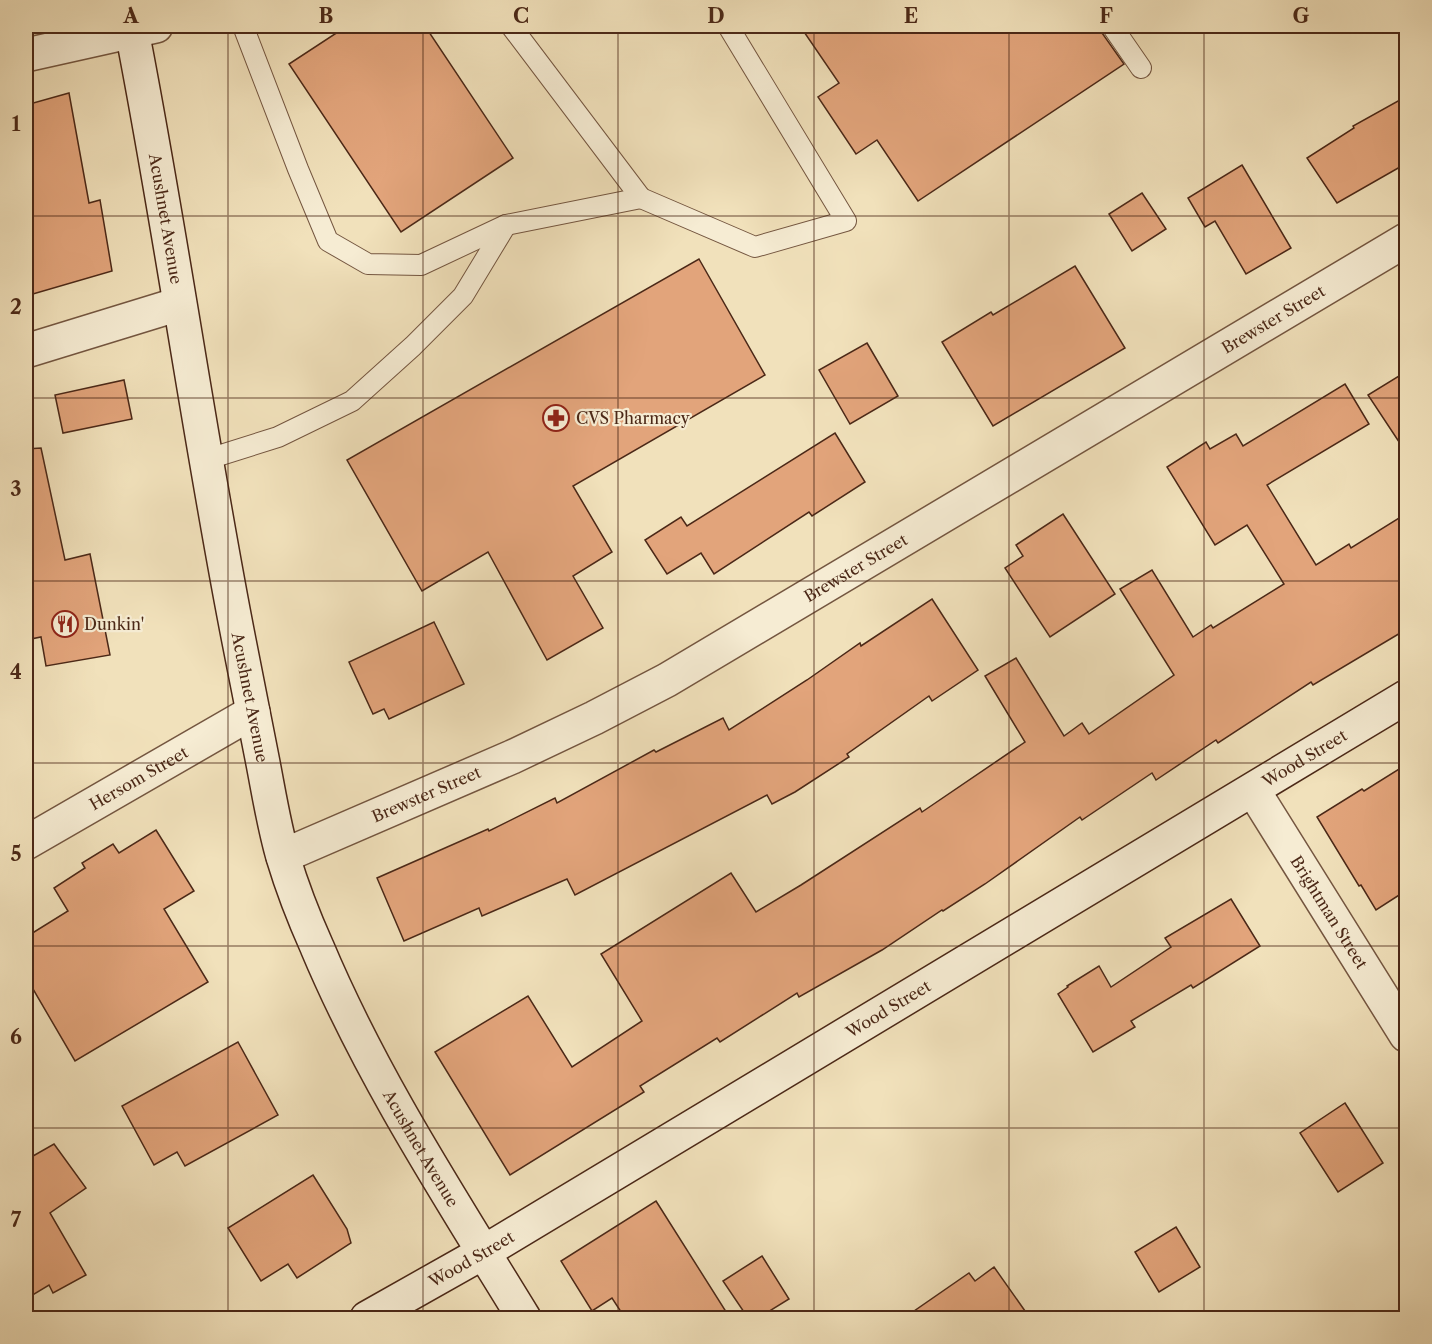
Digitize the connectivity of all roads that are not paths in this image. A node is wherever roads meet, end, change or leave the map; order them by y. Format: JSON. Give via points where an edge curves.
{"nodes":[{"id":1,"x":243,"y":26,"type":"edge"},
{"id":2,"x":511,"y":26,"type":"edge"},
{"id":3,"x":728,"y":26,"type":"edge"},
{"id":4,"x":1112,"y":26,"type":"edge"},
{"id":5,"x":139,"y":27,"type":"edge"},
{"id":6,"x":26,"y":55,"type":"edge"},
{"id":7,"x":1141,"y":68,"type":"dead end"},
{"id":8,"x":641,"y":198,"type":"junction"},
{"id":9,"x":506,"y":225,"type":"junction"},
{"id":10,"x":1407,"y":240,"type":"edge"},
{"id":11,"x":179,"y":304,"type":"junction"},
{"id":12,"x":26,"y":351,"type":"edge"},
{"id":13,"x":205,"y":460,"type":"junction"},
{"id":14,"x":1407,"y":697,"type":"edge"},
{"id":15,"x":253,"y":712,"type":"junction"},
{"id":16,"x":1253,"y":790,"type":"junction"},
{"id":17,"x":26,"y":843,"type":"edge"},
{"id":18,"x":283,"y":856,"type":"junction"},
{"id":19,"x":1407,"y":1035,"type":"edge"},
{"id":20,"x":483,"y":1252,"type":"junction"},
{"id":21,"x":367,"y":1318,"type":"edge"},
{"id":22,"x":524,"y":1318,"type":"edge"}],
"edges":[{"from":1,"to":9,"type":"lane","via":[[328,241],[368,264],[421,265]]},
{"from":2,"to":8,"type":"lane"},
{"from":3,"to":8,"type":"lane","via":[[846,220],[755,247]]},
{"from":4,"to":7,"type":"lane"},
{"from":5,"to":6,"type":"street"},
{"from":5,"to":11,"type":"street","name":"Acushnet Avenue","via":[[152,140]]},
{"from":8,"to":9,"type":"lane"},
{"from":9,"to":13,"type":"lane","via":[[463,296],[352,401],[278,437]]},
{"from":10,"to":18,"type":"street","name":"Brewster Street","via":[[667,680],[512,757]]},
{"from":11,"to":12,"type":"street"},
{"from":11,"to":13,"type":"street","name":"Acushnet Avenue"},
{"from":13,"to":15,"type":"street","name":"Acushnet Avenue"},
{"from":14,"to":16,"type":"street","name":"Wood Street"},
{"from":15,"to":17,"type":"street","name":"Hersom Street"},
{"from":15,"to":18,"type":"street","name":"Acushnet Avenue"},
{"from":16,"to":19,"type":"street","name":"Brightman Street"},
{"from":16,"to":20,"type":"street","name":"Wood Street"},
{"from":18,"to":20,"type":"street","name":"Acushnet Avenue","via":[[349,1020]]},
{"from":20,"to":21,"type":"street","name":"Wood Street"},
{"from":20,"to":22,"type":"street","name":"Acushnet Avenue"}]}
